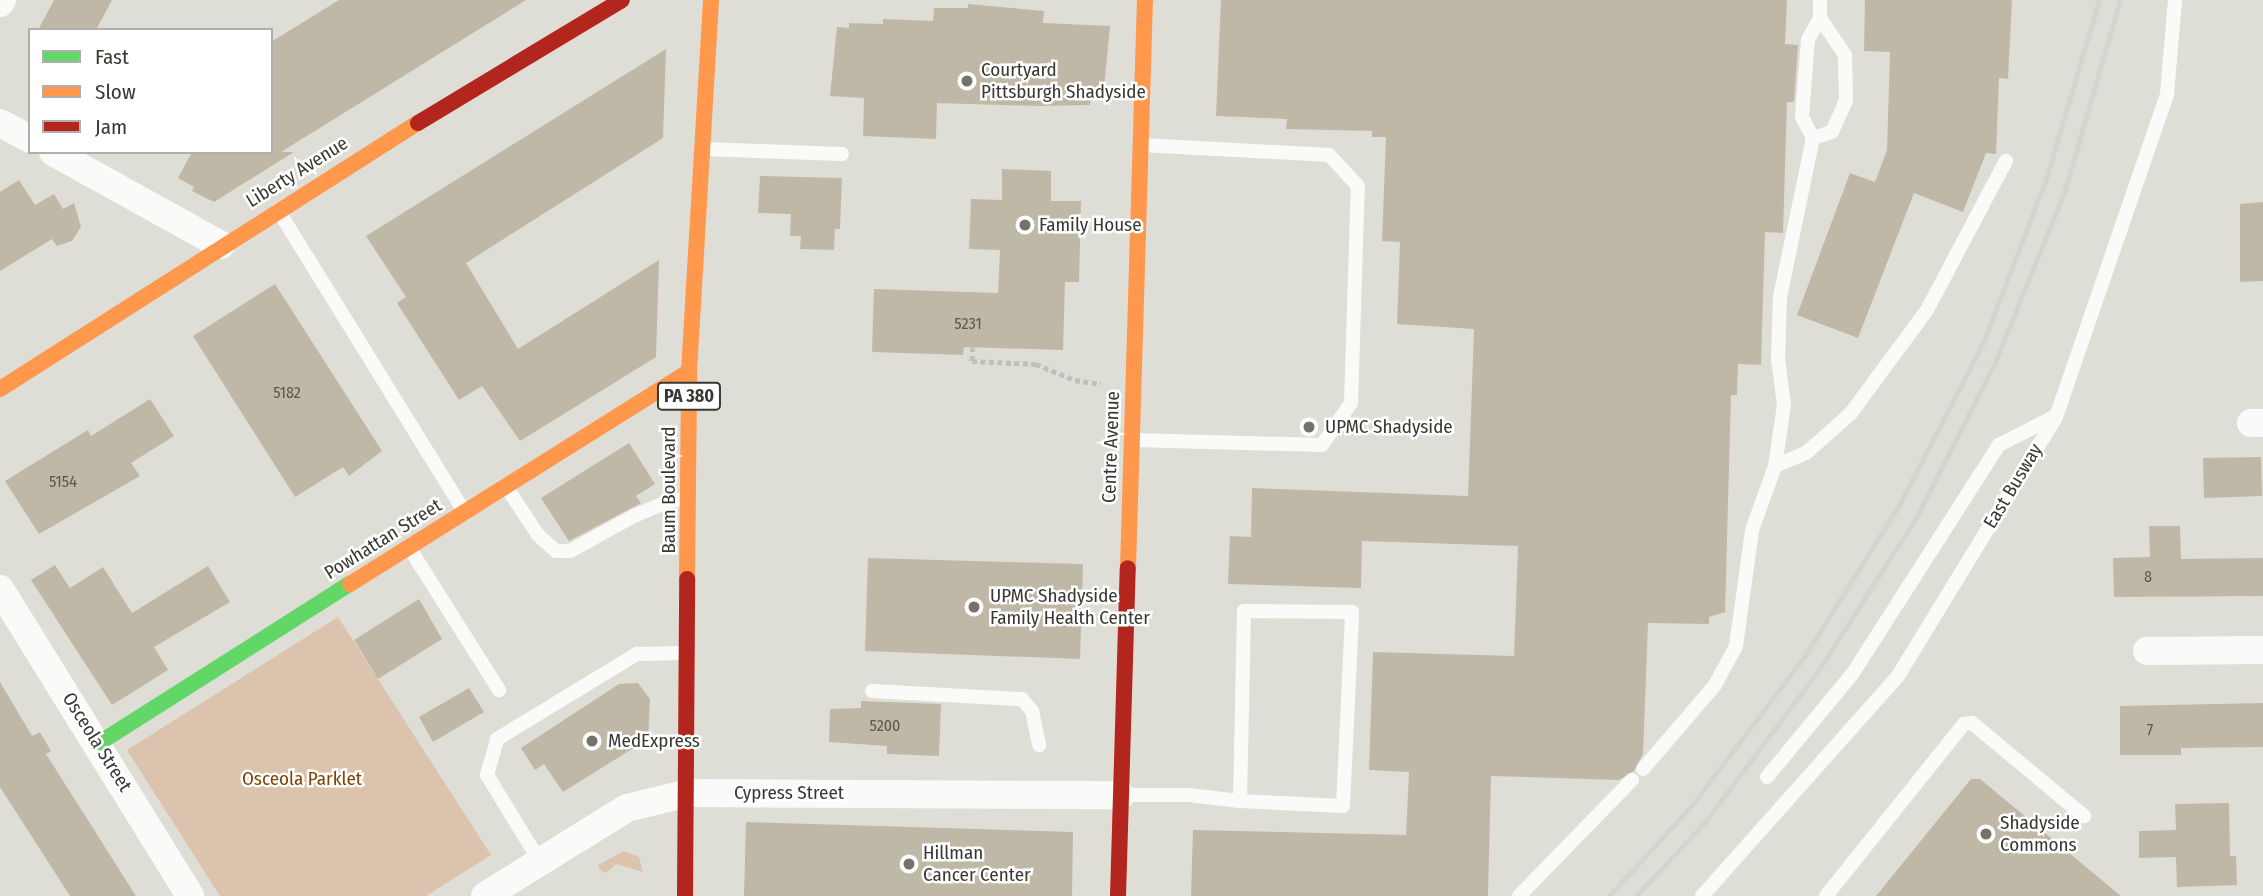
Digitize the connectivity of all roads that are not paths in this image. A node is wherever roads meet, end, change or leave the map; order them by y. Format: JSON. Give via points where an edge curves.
{"nodes":[{"id":1,"x":622,"y":0,"type":"edge"},
{"id":2,"x":711,"y":0,"type":"edge"},
{"id":3,"x":1145,"y":0,"type":"edge"},
{"id":4,"x":2175,"y":0,"type":"edge"},
{"id":5,"x":1820,"y":2,"type":"dead end"},
{"id":6,"x":1820,"y":18,"type":"junction"},
{"id":7,"x":0,"y":123,"type":"edge"},
{"id":8,"x":28,"y":138,"type":"edge"},
{"id":9,"x":1813,"y":138,"type":"junction"},
{"id":10,"x":1142,"y":145,"type":"junction"},
{"id":11,"x":702,"y":149,"type":"junction"},
{"id":12,"x":842,"y":153,"type":"dead end"},
{"id":13,"x":57,"y":154,"type":"edge"},
{"id":14,"x":2006,"y":161,"type":"dead end"},
{"id":15,"x":277,"y":209,"type":"junction"},
{"id":16,"x":221,"y":245,"type":"junction"},
{"id":17,"x":690,"y":371,"type":"junction"},
{"id":18,"x":0,"y":389,"type":"edge"},
{"id":19,"x":2056,"y":417,"type":"junction"},
{"id":20,"x":1132,"y":440,"type":"junction"},
{"id":21,"x":1774,"y":466,"type":"junction"},
{"id":22,"x":506,"y":487,"type":"junction"},
{"id":23,"x":690,"y":499,"type":"junction"},
{"id":24,"x":465,"y":513,"type":"junction"},
{"id":25,"x":409,"y":548,"type":"junction"},
{"id":26,"x":1,"y":593,"type":"edge"},
{"id":27,"x":2263,"y":650,"type":"edge"},
{"id":28,"x":2147,"y":651,"type":"dead end"},
{"id":29,"x":690,"y":652,"type":"junction"},
{"id":30,"x":499,"y":690,"type":"dead end"},
{"id":31,"x":872,"y":691,"type":"dead end"},
{"id":32,"x":99,"y":743,"type":"junction"},
{"id":33,"x":1039,"y":745,"type":"dead end"},
{"id":34,"x":1643,"y":769,"type":"dead end"},
{"id":35,"x":1767,"y":777,"type":"dead end"},
{"id":36,"x":1632,"y":780,"type":"dead end"},
{"id":37,"x":689,"y":793,"type":"junction"},
{"id":38,"x":1121,"y":795,"type":"junction"},
{"id":39,"x":1240,"y":801,"type":"junction"},
{"id":40,"x":2084,"y":816,"type":"dead end"},
{"id":41,"x":540,"y":862,"type":"junction"},
{"id":42,"x":190,"y":896,"type":"edge"},
{"id":43,"x":485,"y":896,"type":"edge"},
{"id":44,"x":685,"y":896,"type":"edge"},
{"id":45,"x":1118,"y":896,"type":"edge"},
{"id":46,"x":1519,"y":896,"type":"edge"},
{"id":47,"x":1702,"y":896,"type":"edge"},
{"id":48,"x":1826,"y":896,"type":"edge"}],
"edges":[{"from":1,"to":15,"type":"main road","name":"Liberty Avenue"},
{"from":2,"to":11,"type":"main road","name":"Baum Boulevard","number":"PA 380"},
{"from":3,"to":10,"type":"main road","name":"Centre Avenue"},
{"from":4,"to":19,"type":"lane","name":"East Busway","via":[[2167,94]]},
{"from":5,"to":6,"type":"lane"},
{"from":6,"to":9,"type":"lane","via":[[1808,40],[1802,117]]},
{"from":6,"to":9,"type":"lane","via":[[1845,55],[1846,101],[1832,132]]},
{"from":7,"to":8,"type":"street"},
{"from":9,"to":21,"type":"lane","via":[[1780,297],[1778,359],[1784,405]]},
{"from":10,"to":20,"type":"main road","name":"Centre Avenue"},
{"from":10,"to":20,"type":"lane","via":[[1329,155],[1357,186],[1351,403],[1322,445]]},
{"from":11,"to":12,"type":"lane"},
{"from":11,"to":17,"type":"main road","name":"Baum Boulevard","number":"PA 380"},
{"from":13,"to":16,"type":"street"},
{"from":14,"to":21,"type":"lane","via":[[1927,310],[1851,413],[1806,453]]},
{"from":15,"to":16,"type":"main road","name":"Liberty Avenue"},
{"from":15,"to":24,"type":"lane"},
{"from":16,"to":18,"type":"main road","name":"Liberty Avenue"},
{"from":17,"to":22,"type":"main road","name":"Powhattan Street"},
{"from":17,"to":23,"type":"main road","name":"Baum Boulevard","number":"PA 380"},
{"from":19,"to":35,"type":"lane","via":[[1999,445],[1853,673]]},
{"from":19,"to":47,"type":"lane","name":"East Busway","via":[[1898,676]]},
{"from":20,"to":38,"type":"main road","name":"Centre Avenue"},
{"from":21,"to":34,"type":"lane","via":[[1752,530],[1736,646],[1714,685]]},
{"from":22,"to":23,"type":"lane","via":[[538,535],[556,551],[570,551],[669,501]]},
{"from":22,"to":24,"type":"main road","name":"Powhattan Street"},
{"from":23,"to":29,"type":"main road","name":"Baum Boulevard","number":"PA 380"},
{"from":24,"to":25,"type":"main road","name":"Powhattan Street"},
{"from":25,"to":30,"type":"lane"},
{"from":25,"to":32,"type":"main road","name":"Powhattan Street"},
{"from":26,"to":32,"type":"street","name":"Osceola Street"},
{"from":27,"to":28,"type":"street"},
{"from":29,"to":37,"type":"main road","name":"Baum Boulevard","number":"PA 380"},
{"from":29,"to":41,"type":"lane","via":[[637,654],[497,739],[487,775]]},
{"from":31,"to":33,"type":"lane","via":[[1022,699],[1032,711]]},
{"from":32,"to":42,"type":"street","name":"Osceola Street"},
{"from":36,"to":46,"type":"lane"},
{"from":37,"to":38,"type":"street","name":"Cypress Street"},
{"from":37,"to":41,"type":"street","name":"Cypress Street","via":[[627,808]]},
{"from":37,"to":44,"type":"main road","name":"Baum Boulevard","number":"PA 380"},
{"from":38,"to":39,"type":"lane"},
{"from":38,"to":45,"type":"main road","name":"Centre Avenue"},
{"from":39,"to":39,"type":"lane","via":[[1343,806],[1352,612],[1244,611]]},
{"from":40,"to":48,"type":"lane","via":[[1972,723],[1964,724]]},
{"from":41,"to":43,"type":"street","name":"Cypress Street"}]}
